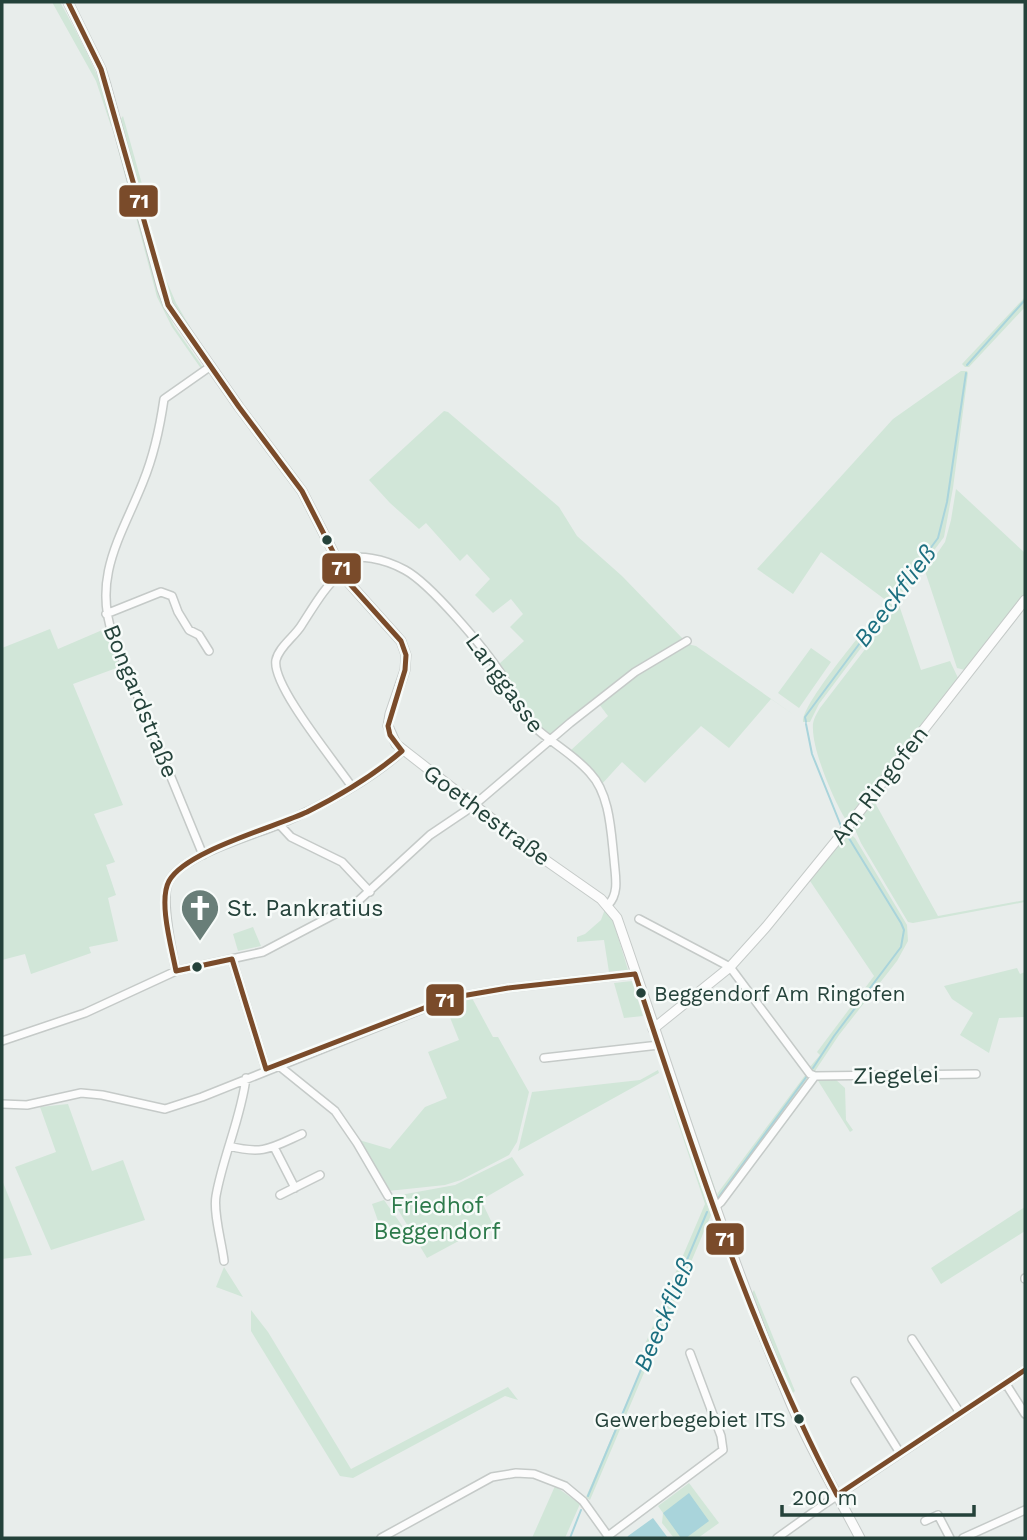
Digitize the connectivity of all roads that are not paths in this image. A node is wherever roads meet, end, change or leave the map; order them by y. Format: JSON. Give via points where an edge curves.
{"nodes":[{"id":1,"x":68,"y":2,"type":"edge"},
{"id":2,"x":211,"y":366,"type":"junction"},
{"id":3,"x":338,"y":561,"type":"junction"},
{"id":4,"x":343,"y":570,"type":"junction"},
{"id":5,"x":1025,"y":600,"type":"edge"},
{"id":6,"x":106,"y":614,"type":"junction"},
{"id":7,"x":687,"y":641,"type":"dead end"},
{"id":8,"x":209,"y":651,"type":"dead end"},
{"id":9,"x":549,"y":741,"type":"junction"},
{"id":10,"x":402,"y":751,"type":"junction"},
{"id":11,"x":352,"y":787,"type":"junction"},
{"id":12,"x":473,"y":806,"type":"junction"},
{"id":13,"x":279,"y":824,"type":"junction"},
{"id":14,"x":203,"y":855,"type":"junction"},
{"id":15,"x":370,"y":892,"type":"junction"},
{"id":16,"x":608,"y":905,"type":"junction"},
{"id":17,"x":639,"y":919,"type":"dead end"},
{"id":18,"x":232,"y":959,"type":"junction"},
{"id":19,"x":730,"y":967,"type":"junction"},
{"id":20,"x":176,"y":971,"type":"junction"},
{"id":21,"x":635,"y":974,"type":"junction"},
{"id":22,"x":653,"y":1029,"type":"junction"},
{"id":23,"x":2,"y":1041,"type":"edge"},
{"id":24,"x":659,"y":1045,"type":"junction"},
{"id":25,"x":544,"y":1058,"type":"dead end"},
{"id":26,"x":278,"y":1065,"type":"junction"},
{"id":27,"x":266,"y":1069,"type":"junction"},
{"id":28,"x":976,"y":1074,"type":"dead end"},
{"id":29,"x":815,"y":1076,"type":"junction"},
{"id":30,"x":246,"y":1078,"type":"junction"},
{"id":31,"x":2,"y":1104,"type":"edge"},
{"id":32,"x":302,"y":1134,"type":"dead end"},
{"id":33,"x":229,"y":1146,"type":"junction"},
{"id":34,"x":274,"y":1147,"type":"junction"},
{"id":35,"x":320,"y":1175,"type":"dead end"},
{"id":36,"x":295,"y":1188,"type":"junction"},
{"id":37,"x":281,"y":1195,"type":"dead end"},
{"id":38,"x":388,"y":1196,"type":"dead end"},
{"id":39,"x":715,"y":1208,"type":"junction"},
{"id":40,"x":224,"y":1261,"type":"dead end"},
{"id":41,"x":912,"y":1339,"type":"dead end"},
{"id":42,"x":690,"y":1353,"type":"dead end"},
{"id":43,"x":1025,"y":1370,"type":"edge"},
{"id":44,"x":855,"y":1381,"type":"dead end"},
{"id":45,"x":1006,"y":1384,"type":"junction"},
{"id":46,"x":960,"y":1413,"type":"junction"},
{"id":47,"x":1025,"y":1414,"type":"edge"},
{"id":48,"x":901,"y":1452,"type":"junction"},
{"id":49,"x":837,"y":1495,"type":"junction"},
{"id":50,"x":1025,"y":1510,"type":"edge"},
{"id":51,"x":925,"y":1521,"type":"dead end"},
{"id":52,"x":608,"y":1537,"type":"edge"},
{"id":53,"x":381,"y":1538,"type":"edge"},
{"id":54,"x":777,"y":1538,"type":"edge"},
{"id":55,"x":860,"y":1538,"type":"edge"},
{"id":56,"x":950,"y":1538,"type":"edge"},
{"id":57,"x":964,"y":1538,"type":"edge"}],
"edges":[{"from":1,"to":2,"type":"street","name":"Goethestraße","via":[[104,77],[162,289],[174,316]]},
{"from":2,"to":3,"type":"street","name":"Goethestraße","via":[[302,491]]},
{"from":2,"to":6,"type":"street","name":"Bongardstraße","via":[[164,399],[144,481],[111,556]]},
{"from":3,"to":4,"type":"street","name":"Goethestraße"},
{"from":3,"to":9,"type":"street","name":"Langgasse","via":[[359,556],[407,571],[485,652],[518,708]]},
{"from":4,"to":10,"type":"street","name":"Goethestraße","via":[[405,650],[405,670],[388,726]]},
{"from":4,"to":11,"type":"street","via":[[329,582],[275,662],[284,690]]},
{"from":5,"to":19,"type":"street","name":"Am Ringofen","via":[[849,825]]},
{"from":6,"to":8,"type":"street","via":[[167,592]]},
{"from":6,"to":14,"type":"street","name":"Bongardstraße"},
{"from":7,"to":9,"type":"street","via":[[635,672]]},
{"from":9,"to":12,"type":"street"},
{"from":9,"to":16,"type":"street","name":"Langgasse","via":[[591,774],[605,803],[616,879],[614,900]]},
{"from":10,"to":11,"type":"street"},
{"from":10,"to":12,"type":"street","name":"Goethestraße"},
{"from":11,"to":13,"type":"street"},
{"from":12,"to":15,"type":"street","via":[[420,843]]},
{"from":12,"to":16,"type":"street","name":"Goethestraße"},
{"from":13,"to":14,"type":"street"},
{"from":13,"to":15,"type":"street","via":[[292,837],[342,862]]},
{"from":14,"to":20,"type":"street","via":[[175,873],[166,890]]},
{"from":15,"to":18,"type":"street","via":[[263,952]]},
{"from":16,"to":21,"type":"street","name":"Goethestraße","via":[[617,918]]},
{"from":17,"to":19,"type":"street"},
{"from":18,"to":20,"type":"street"},
{"from":18,"to":27,"type":"street"},
{"from":19,"to":22,"type":"street","name":"Am Ringofen"},
{"from":19,"to":29,"type":"street"},
{"from":20,"to":23,"type":"street","via":[[85,1013]]},
{"from":21,"to":22,"type":"street","name":"Goethestraße"},
{"from":21,"to":26,"type":"street","via":[[450,998]]},
{"from":22,"to":24,"type":"street","name":"Goethestraße"},
{"from":24,"to":25,"type":"street"},
{"from":24,"to":39,"type":"street","name":"Goethestraße"},
{"from":26,"to":27,"type":"street"},
{"from":26,"to":38,"type":"street","via":[[335,1111]]},
{"from":27,"to":30,"type":"street"},
{"from":28,"to":29,"type":"street","name":"Ziegelei"},
{"from":29,"to":39,"type":"street"},
{"from":30,"to":31,"type":"street","via":[[165,1109],[81,1093],[27,1105]]},
{"from":30,"to":33,"type":"street"},
{"from":32,"to":34,"type":"street"},
{"from":33,"to":34,"type":"street","via":[[255,1152]]},
{"from":33,"to":40,"type":"street","via":[[215,1198]]},
{"from":34,"to":36,"type":"street"},
{"from":35,"to":36,"type":"street"},
{"from":36,"to":37,"type":"street"},
{"from":39,"to":49,"type":"street","name":"Goethestraße","via":[[792,1406]]},
{"from":41,"to":46,"type":"street"},
{"from":42,"to":52,"type":"street","via":[[723,1450]]},
{"from":43,"to":45,"type":"street"},
{"from":44,"to":48,"type":"street"},
{"from":45,"to":46,"type":"street"},
{"from":45,"to":47,"type":"street"},
{"from":46,"to":48,"type":"street"},
{"from":48,"to":49,"type":"street"},
{"from":49,"to":54,"type":"street"},
{"from":49,"to":55,"type":"street","name":"Goethestraße"},
{"from":50,"to":57,"type":"street"},
{"from":51,"to":56,"type":"street","via":[[939,1515]]},
{"from":52,"to":53,"type":"street","via":[[583,1501],[565,1486],[516,1473],[492,1477]]}]}
